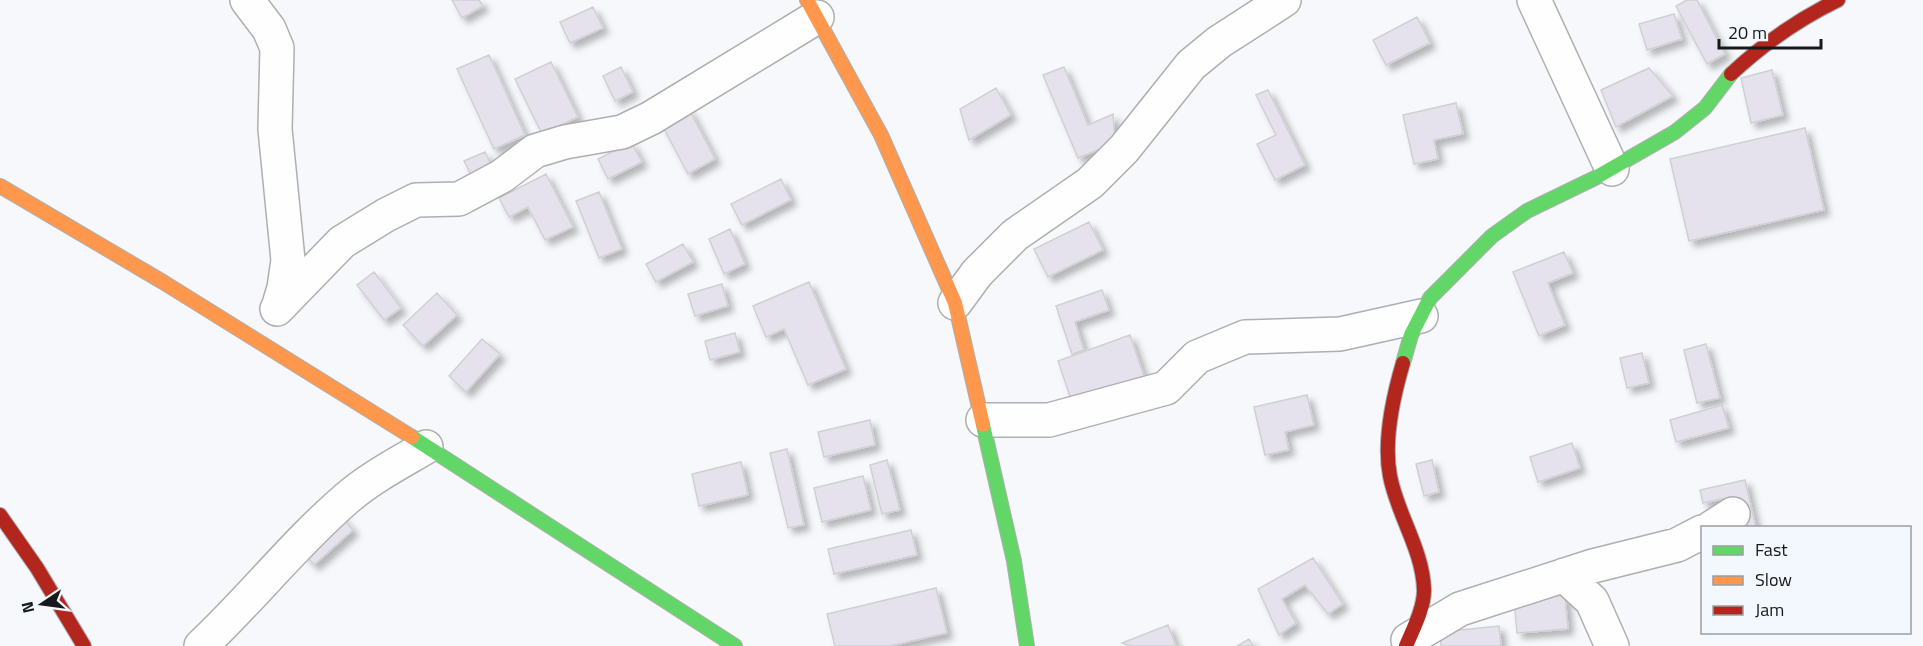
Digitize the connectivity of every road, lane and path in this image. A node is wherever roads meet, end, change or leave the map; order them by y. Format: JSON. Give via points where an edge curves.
{"nodes":[{"id":1,"x":248,"y":0,"type":"edge"},
{"id":2,"x":1284,"y":0,"type":"edge"},
{"id":3,"x":1534,"y":0,"type":"edge"},
{"id":4,"x":1838,"y":0,"type":"edge"},
{"id":5,"x":812,"y":9,"type":"edge"},
{"id":6,"x":1612,"y":169,"type":"junction"},
{"id":7,"x":0,"y":186,"type":"edge"},
{"id":8,"x":955,"y":303,"type":"junction"},
{"id":9,"x":277,"y":309,"type":"junction"},
{"id":10,"x":1421,"y":316,"type":"junction"},
{"id":11,"x":252,"y":339,"type":"junction"},
{"id":12,"x":983,"y":420,"type":"junction"},
{"id":13,"x":426,"y":447,"type":"junction"},
{"id":14,"x":0,"y":515,"type":"edge"},
{"id":15,"x":1701,"y":532,"type":"edge"},
{"id":16,"x":1564,"y":575,"type":"junction"},
{"id":17,"x":1407,"y":643,"type":"edge"},
{"id":18,"x":84,"y":646,"type":"edge"},
{"id":19,"x":201,"y":646,"type":"edge"},
{"id":20,"x":735,"y":646,"type":"edge"},
{"id":21,"x":1027,"y":646,"type":"edge"},
{"id":22,"x":1612,"y":646,"type":"edge"}],
"edges":[{"from":1,"to":9,"type":"street","via":[[277,48],[275,129],[288,260]]},
{"from":2,"to":8,"type":"street","via":[[1191,65],[1124,148],[1090,183],[1015,235],[977,273]]},
{"from":3,"to":6,"type":"street"},
{"from":4,"to":6,"type":"street","via":[[1768,42],[1732,73],[1705,108],[1646,151]]},
{"from":5,"to":8,"type":"street","via":[[881,135]]},
{"from":5,"to":9,"type":"street","via":[[622,132],[536,151],[502,176],[459,199],[416,200],[386,215],[342,242]]},
{"from":6,"to":10,"type":"street","via":[[1527,211],[1492,236],[1430,298]]},
{"from":7,"to":11,"type":"street"},
{"from":8,"to":12,"type":"street"},
{"from":9,"to":11,"type":"street"},
{"from":10,"to":12,"type":"street","via":[[1340,334],[1245,337],[1197,357],[1166,388],[1049,420]]},
{"from":10,"to":17,"type":"street","via":[[1397,382],[1388,444],[1390,476],[1424,591]]},
{"from":11,"to":13,"type":"street"},
{"from":12,"to":21,"type":"street","via":[[1014,561]]},
{"from":13,"to":19,"type":"street","via":[[347,498]]},
{"from":13,"to":20,"type":"street"},
{"from":14,"to":18,"type":"street"},
{"from":15,"to":16,"type":"street","via":[[1666,548]]},
{"from":16,"to":17,"type":"street","via":[[1460,609]]},
{"from":16,"to":22,"type":"street","via":[[1592,601]]}]}
